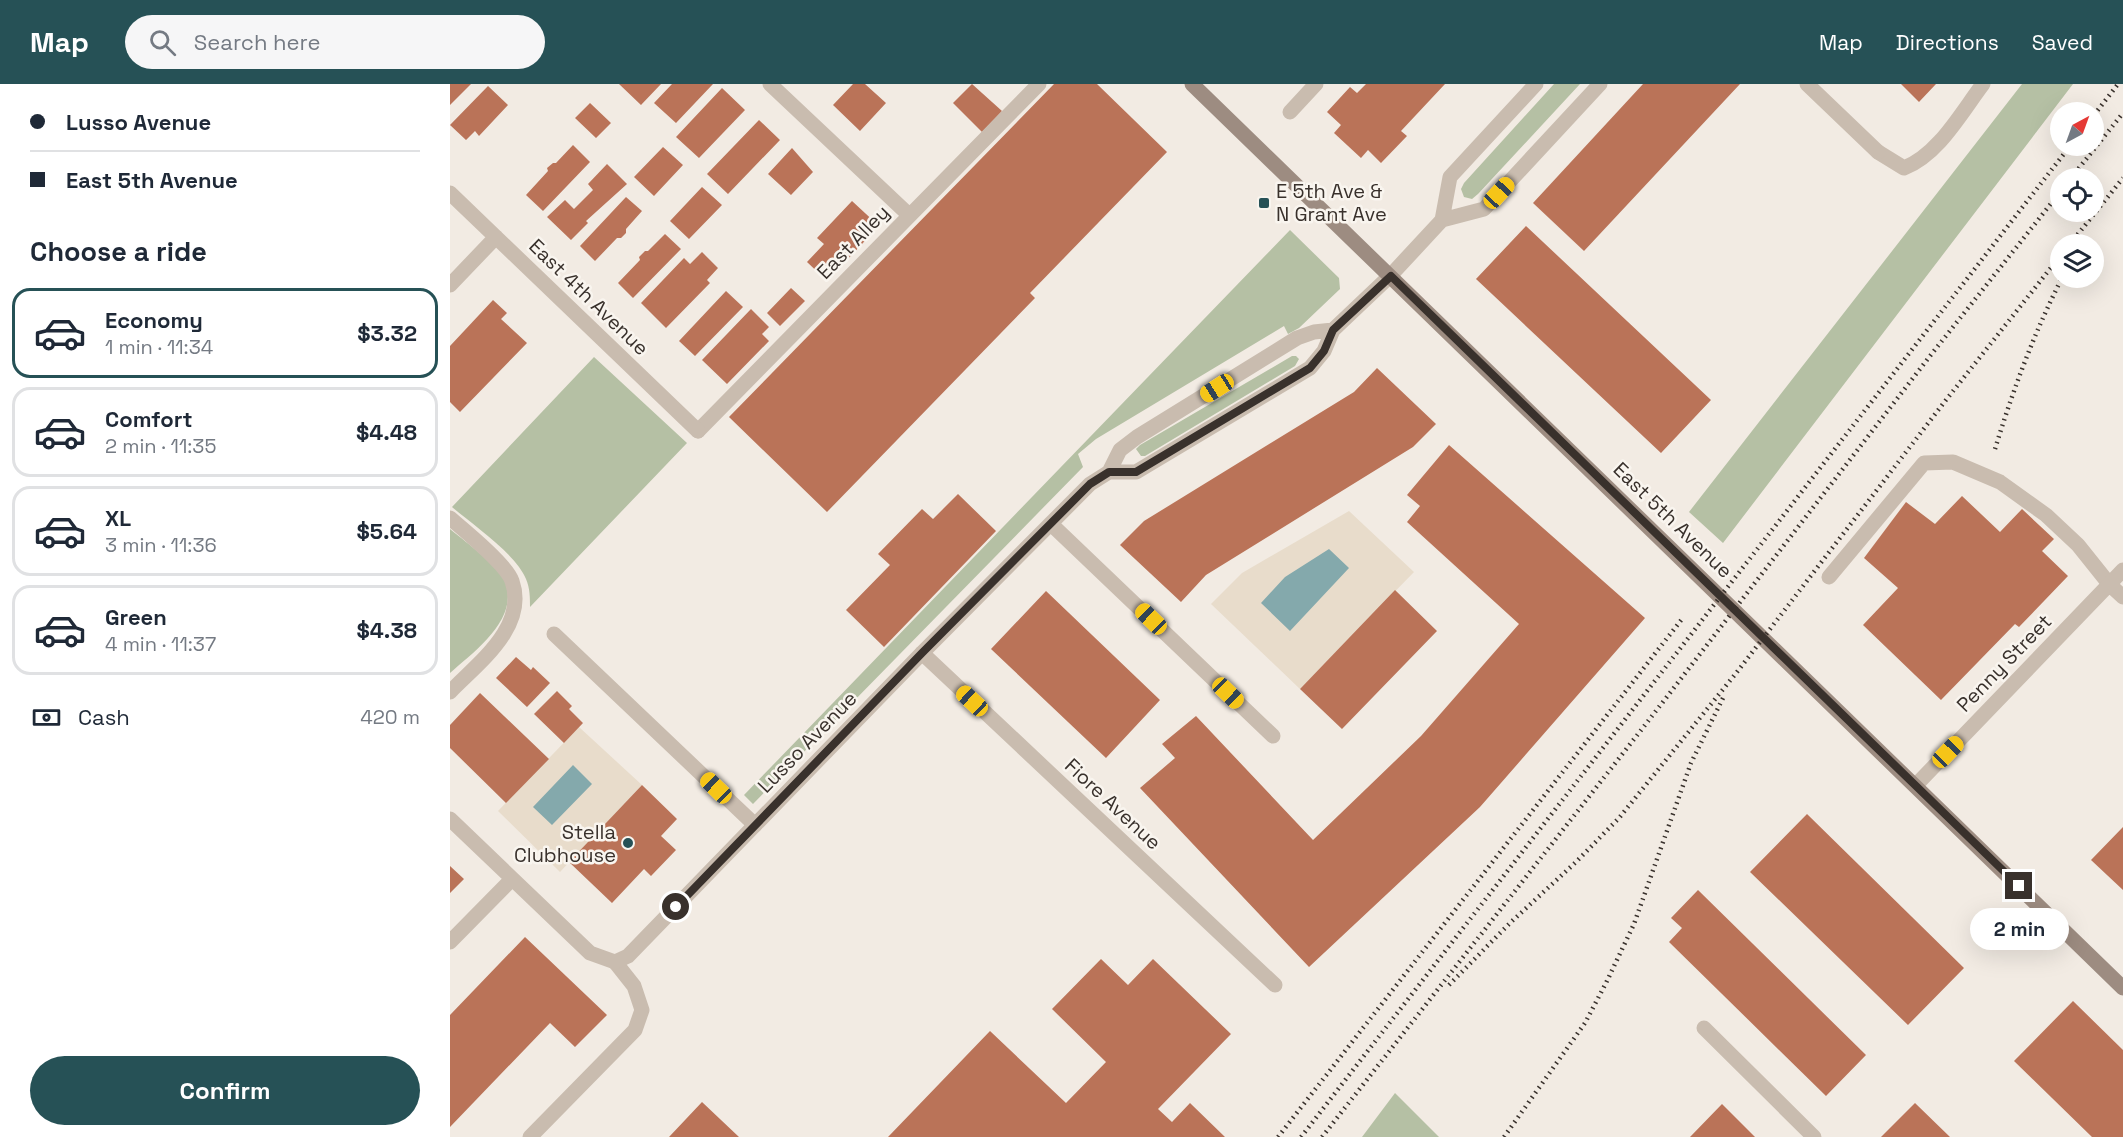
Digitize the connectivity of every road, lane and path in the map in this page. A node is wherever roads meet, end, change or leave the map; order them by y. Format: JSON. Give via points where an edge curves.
{"nodes":[{"id":1,"x":770,"y":84,"type":"edge"},
{"id":2,"x":1039,"y":84,"type":"edge"},
{"id":3,"x":1192,"y":84,"type":"edge"},
{"id":4,"x":1316,"y":84,"type":"edge"},
{"id":5,"x":1536,"y":84,"type":"edge"},
{"id":6,"x":1600,"y":84,"type":"edge"},
{"id":7,"x":1807,"y":84,"type":"edge"},
{"id":8,"x":1983,"y":84,"type":"edge"},
{"id":9,"x":1290,"y":112,"type":"dead end"},
{"id":10,"x":450,"y":193,"type":"edge"},
{"id":11,"x":909,"y":215,"type":"junction"},
{"id":12,"x":1442,"y":220,"type":"junction"},
{"id":13,"x":496,"y":237,"type":"junction"},
{"id":14,"x":1391,"y":276,"type":"junction"},
{"id":15,"x":450,"y":285,"type":"edge"},
{"id":16,"x":1333,"y":330,"type":"junction"},
{"id":17,"x":698,"y":431,"type":"joint"},
{"id":18,"x":1109,"y":472,"type":"junction"},
{"id":19,"x":450,"y":518,"type":"edge"},
{"id":20,"x":1051,"y":524,"type":"junction"},
{"id":21,"x":2123,"y":570,"type":"edge"},
{"id":22,"x":1829,"y":577,"type":"dead end"},
{"id":23,"x":2109,"y":585,"type":"junction"},
{"id":24,"x":2123,"y":597,"type":"edge"},
{"id":25,"x":554,"y":634,"type":"dead end"},
{"id":26,"x":922,"y":653,"type":"junction"},
{"id":27,"x":450,"y":692,"type":"edge"},
{"id":28,"x":1273,"y":736,"type":"dead end"},
{"id":29,"x":1916,"y":785,"type":"junction"},
{"id":30,"x":450,"y":819,"type":"edge"},
{"id":31,"x":755,"y":825,"type":"junction"},
{"id":32,"x":512,"y":879,"type":"junction"},
{"id":33,"x":450,"y":942,"type":"edge"},
{"id":34,"x":615,"y":962,"type":"junction"},
{"id":35,"x":1275,"y":985,"type":"dead end"},
{"id":36,"x":2123,"y":988,"type":"edge"},
{"id":37,"x":1704,"y":1028,"type":"dead end"},
{"id":38,"x":530,"y":1137,"type":"edge"},
{"id":39,"x":1814,"y":1137,"type":"edge"}],
"edges":[{"from":1,"to":11,"type":"street"},
{"from":2,"to":11,"type":"street","name":"East Alley"},
{"from":3,"to":14,"type":"main road","name":"East 5th Avenue"},
{"from":4,"to":9,"type":"street"},
{"from":5,"to":12,"type":"street","via":[[1450,177]]},
{"from":6,"to":12,"type":"street","via":[[1484,209]]},
{"from":7,"to":8,"type":"street","via":[[1878,152],[1904,168],[1918,163],[1933,150]]},
{"from":10,"to":13,"type":"street","name":"East 4th Avenue"},
{"from":11,"to":17,"type":"street","name":"East Alley"},
{"from":12,"to":14,"type":"street"},
{"from":13,"to":15,"type":"street"},
{"from":13,"to":17,"type":"street","name":"East 4th Avenue"},
{"from":14,"to":16,"type":"street"},
{"from":14,"to":29,"type":"main road","name":"East 5th Avenue"},
{"from":16,"to":18,"type":"street","name":"Lusso Avenue","via":[[1297,338],[1137,437],[1120,450]]},
{"from":16,"to":18,"type":"street","via":[[1324,351],[1310,368],[1136,472]]},
{"from":18,"to":20,"type":"street","name":"Lusso Avenue","via":[[1090,484]]},
{"from":19,"to":27,"type":"street","via":[[484,547],[512,579],[516,609],[507,631]]},
{"from":20,"to":26,"type":"street","name":"Lusso Avenue"},
{"from":20,"to":28,"type":"street"},
{"from":21,"to":23,"type":"street","name":"Penny Street"},
{"from":22,"to":23,"type":"street","via":[[1924,463],[1953,462],[2000,482],[2046,516],[2078,545]]},
{"from":23,"to":24,"type":"street"},
{"from":23,"to":29,"type":"street","name":"Penny Street"},
{"from":25,"to":31,"type":"street"},
{"from":26,"to":31,"type":"street","name":"Lusso Avenue"},
{"from":26,"to":35,"type":"street","name":"Fiore Avenue"},
{"from":29,"to":36,"type":"main road","name":"East 5th Avenue"},
{"from":30,"to":32,"type":"street"},
{"from":31,"to":34,"type":"street","name":"Lusso Avenue","via":[[628,956]]},
{"from":32,"to":33,"type":"street"},
{"from":32,"to":34,"type":"street","via":[[590,953]]},
{"from":34,"to":38,"type":"street","via":[[634,986],[642,1010],[635,1030]]},
{"from":37,"to":39,"type":"street"}]}
